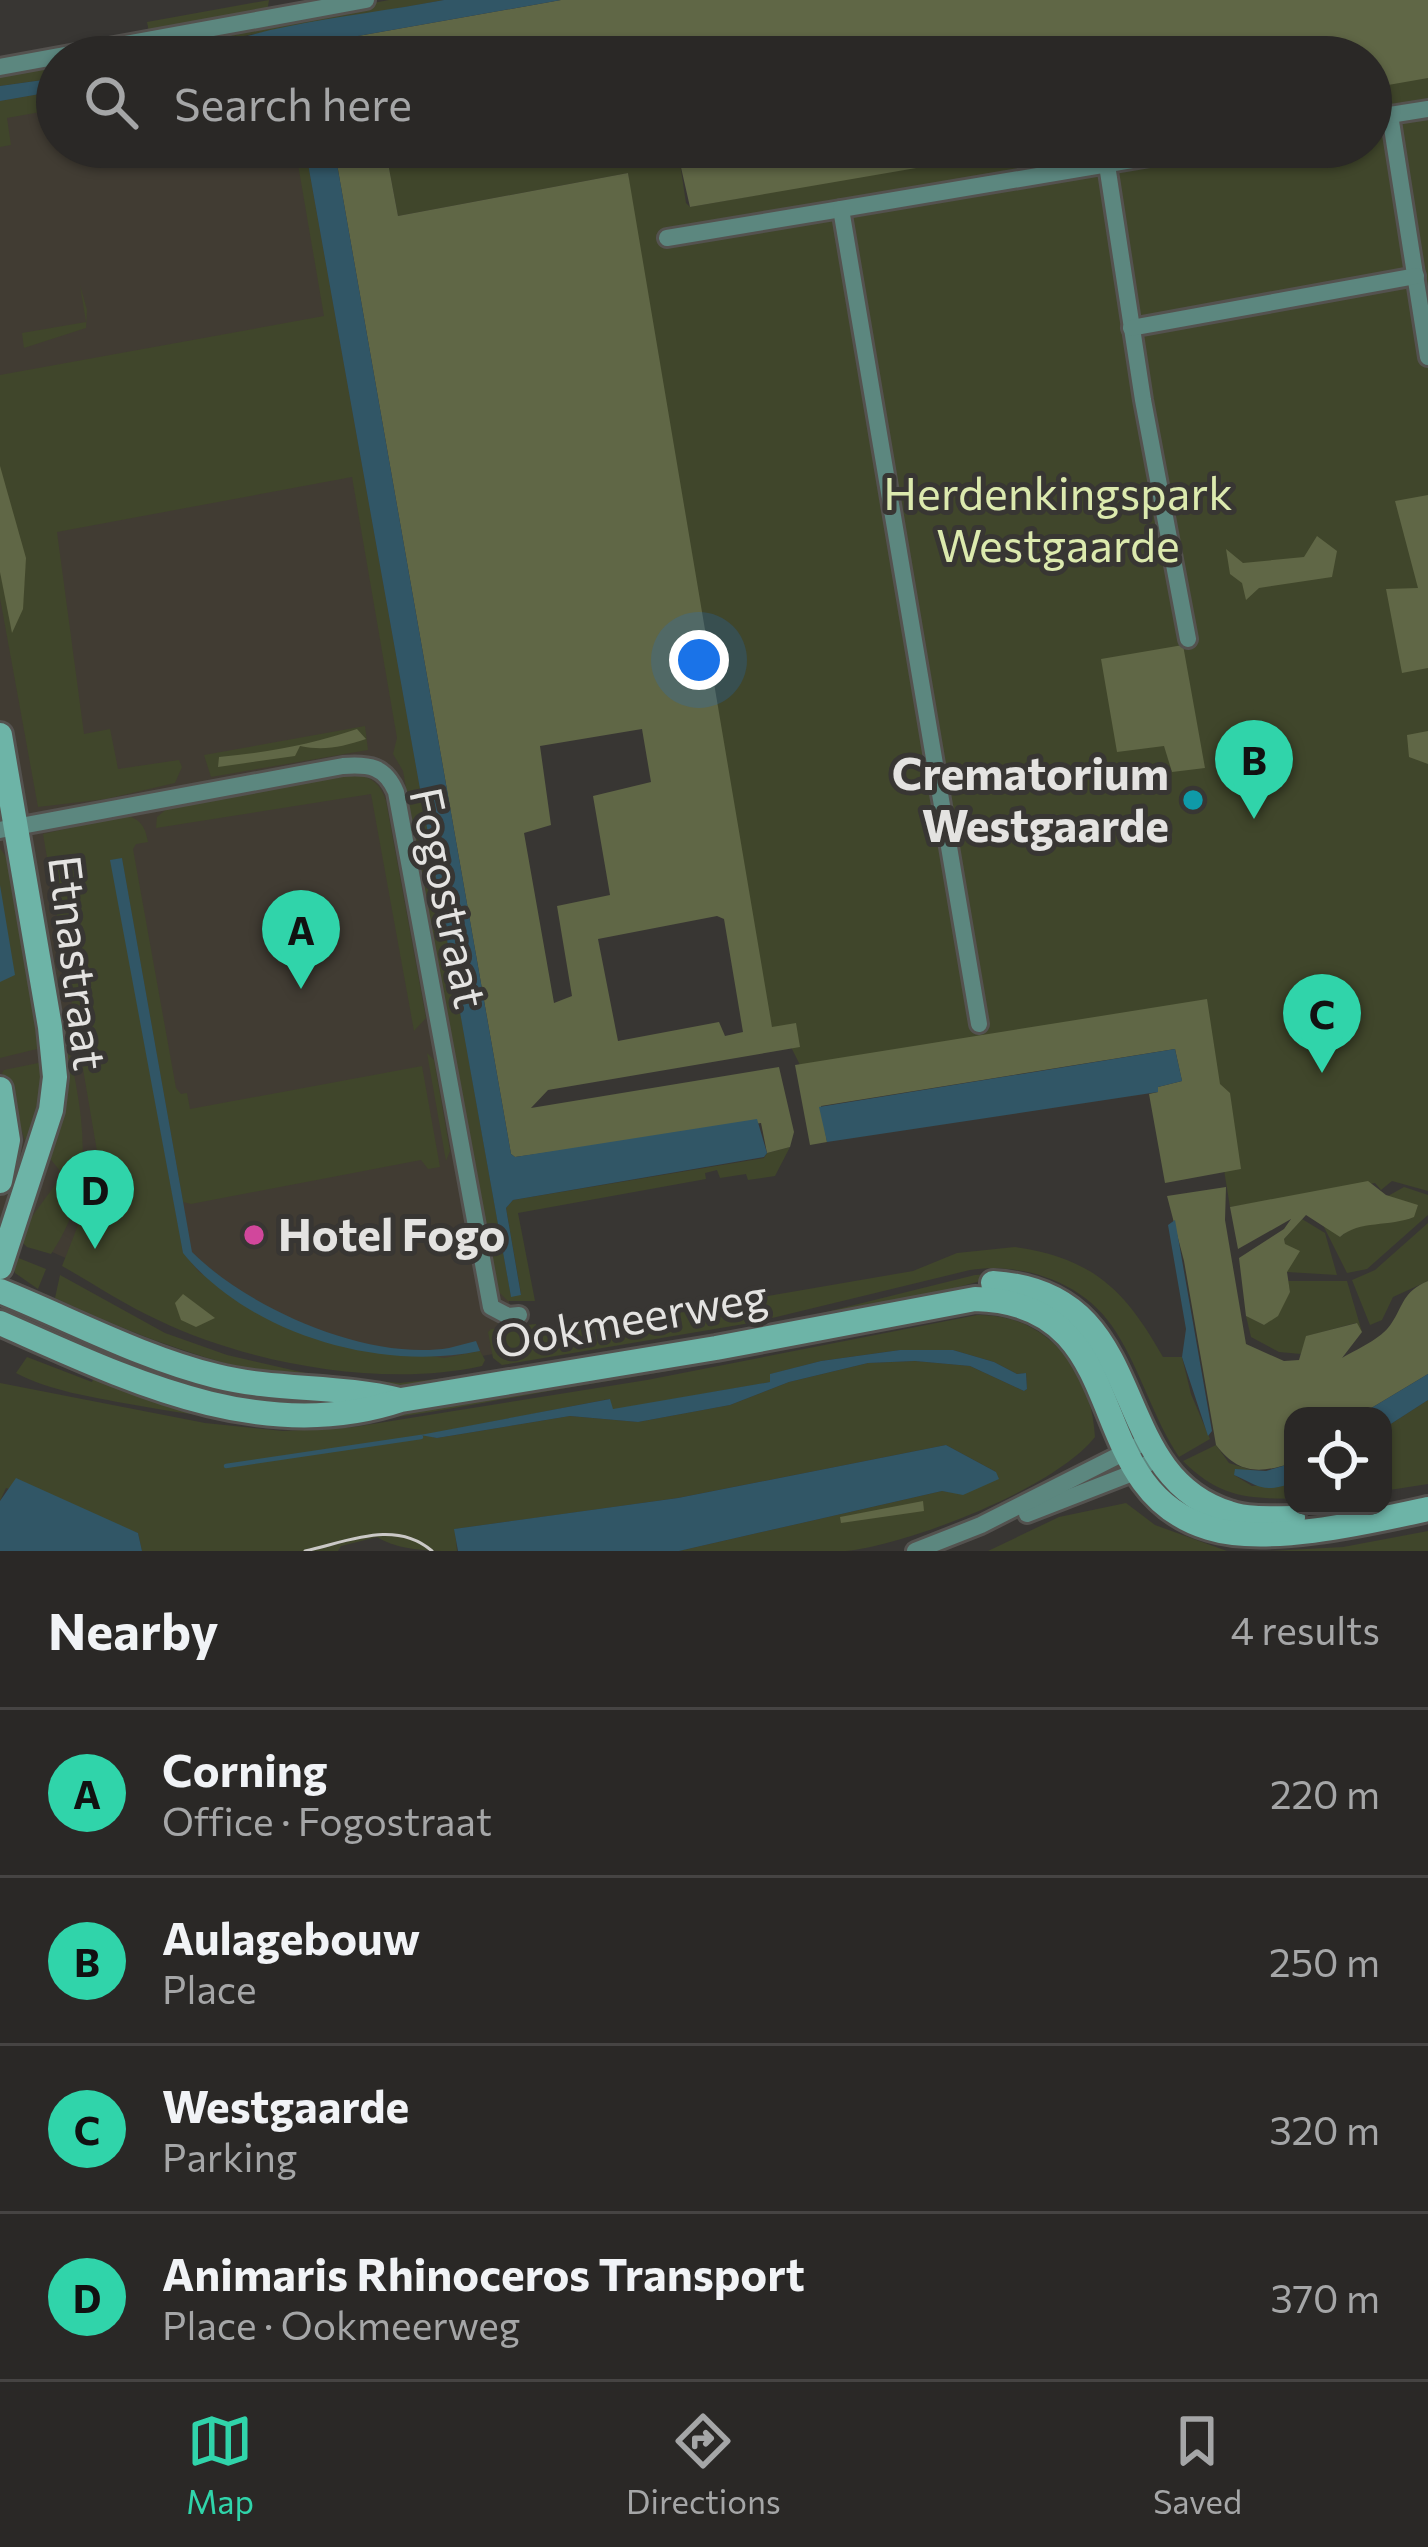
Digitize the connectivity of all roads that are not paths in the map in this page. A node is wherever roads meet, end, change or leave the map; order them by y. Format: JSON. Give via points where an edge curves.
{"nodes":[{"id":1,"x":366,"y":0,"type":"edge"},
{"id":2,"x":169,"y":36,"type":"edge"},
{"id":3,"x":36,"y":60,"type":"edge"},
{"id":4,"x":0,"y":67,"type":"edge"},
{"id":5,"x":1428,"y":109,"type":"edge"},
{"id":6,"x":1392,"y":115,"type":"edge"},
{"id":7,"x":1089,"y":168,"type":"edge"},
{"id":8,"x":1107,"y":168,"type":"edge"},
{"id":9,"x":1392,"y":168,"type":"edge"},
{"id":10,"x":841,"y":209,"type":"junction"},
{"id":11,"x":667,"y":238,"type":"dead end"},
{"id":12,"x":1416,"y":276,"type":"junction"},
{"id":13,"x":1131,"y":328,"type":"junction"},
{"id":14,"x":1428,"y":357,"type":"edge"},
{"id":15,"x":1188,"y":639,"type":"dead end"},
{"id":16,"x":0,"y":735,"type":"edge"},
{"id":17,"x":8,"y":829,"type":"edge"},
{"id":18,"x":979,"y":1024,"type":"dead end"},
{"id":19,"x":0,"y":1089,"type":"edge"},
{"id":20,"x":0,"y":1181,"type":"edge"},
{"id":21,"x":0,"y":1267,"type":"edge"},
{"id":22,"x":0,"y":1291,"type":"edge"},
{"id":23,"x":519,"y":1315,"type":"dead end"},
{"id":24,"x":0,"y":1323,"type":"edge"},
{"id":25,"x":401,"y":1400,"type":"junction"},
{"id":26,"x":1142,"y":1456,"type":"junction"},
{"id":27,"x":1428,"y":1507,"type":"edge"},
{"id":28,"x":915,"y":1551,"type":"edge"},
{"id":29,"x":937,"y":1551,"type":"edge"}],
"edges":[{"from":1,"to":2,"type":"street"},
{"from":3,"to":4,"type":"street"},
{"from":5,"to":6,"type":"street"},
{"from":7,"to":10,"type":"street"},
{"from":8,"to":13,"type":"street"},
{"from":9,"to":12,"type":"street"},
{"from":10,"to":11,"type":"street"},
{"from":10,"to":18,"type":"street"},
{"from":12,"to":13,"type":"street"},
{"from":12,"to":14,"type":"street"},
{"from":13,"to":15,"type":"street"},
{"from":16,"to":17,"type":"main road","name":"Etnastraat"},
{"from":17,"to":21,"type":"main road","name":"Etnastraat","via":[[55,1077]]},
{"from":17,"to":23,"type":"street","name":"Fogostraat","via":[[343,766],[377,767],[389,778],[490,1307]]},
{"from":19,"to":20,"type":"main road","name":"Etnastraat","via":[[8,1140]]},
{"from":22,"to":25,"type":"main road","name":"Ookmeerweg","via":[[195,1370]]},
{"from":24,"to":25,"type":"main road","name":"Ookmeerweg","via":[[141,1385],[212,1405],[307,1414]]},
{"from":25,"to":26,"type":"main road","name":"Ookmeerweg","via":[[997,1299],[1060,1326]]},
{"from":26,"to":27,"type":"main road","name":"Ookmeerweg","via":[[1200,1500],[1244,1517]]},
{"from":26,"to":28,"type":"street"},
{"from":26,"to":29,"type":"street"}]}
